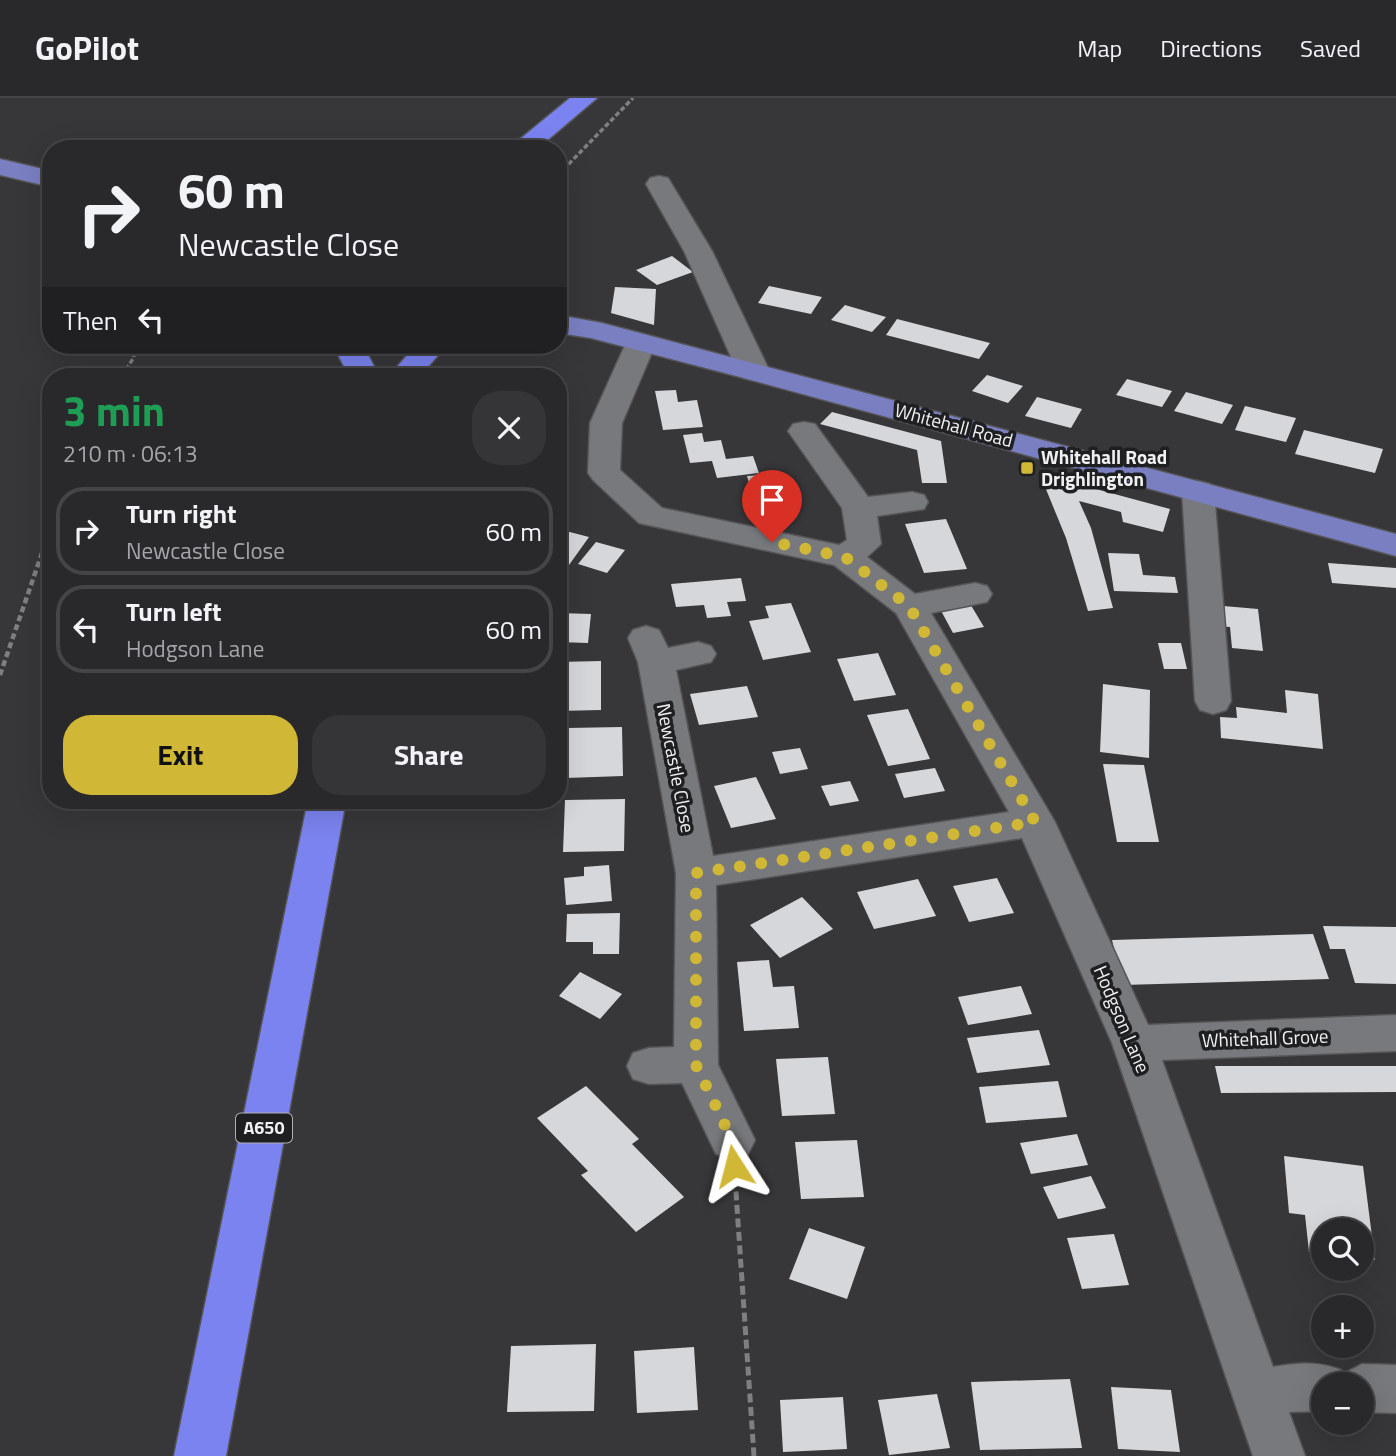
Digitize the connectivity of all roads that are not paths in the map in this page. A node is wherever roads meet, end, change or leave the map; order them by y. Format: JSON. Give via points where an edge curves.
{"nodes":[{"id":1,"x":584,"y":98,"type":"edge"},
{"id":2,"x":534,"y":140,"type":"edge"},
{"id":3,"x":0,"y":167,"type":"edge"},
{"id":4,"x":42,"y":177,"type":"edge"},
{"id":5,"x":659,"y":184,"type":"dead end"},
{"id":6,"x":567,"y":314,"type":"edge"},
{"id":7,"x":567,"y":325,"type":"edge"},
{"id":8,"x":592,"y":329,"type":"junction"},
{"id":9,"x":641,"y":343,"type":"junction"},
{"id":10,"x":424,"y":354,"type":"edge"},
{"id":11,"x":411,"y":368,"type":"edge"},
{"id":12,"x":755,"y":372,"type":"junction"},
{"id":13,"x":804,"y":431,"type":"dead end"},
{"id":14,"x":1198,"y":491,"type":"junction"},
{"id":15,"x":912,"y":502,"type":"dead end"},
{"id":16,"x":859,"y":508,"type":"junction"},
{"id":17,"x":1396,"y":545,"type":"edge"},
{"id":18,"x":845,"y":557,"type":"junction"},
{"id":19,"x":975,"y":594,"type":"dead end"},
{"id":20,"x":909,"y":606,"type":"junction"},
{"id":21,"x":698,"y":654,"type":"dead end"},
{"id":22,"x":1213,"y":701,"type":"dead end"},
{"id":23,"x":325,"y":809,"type":"edge"},
{"id":24,"x":1035,"y":822,"type":"junction"},
{"id":25,"x":696,"y":873,"type":"junction"},
{"id":26,"x":1396,"y":1033,"type":"edge"},
{"id":27,"x":1134,"y":1043,"type":"junction"},
{"id":28,"x":696,"y":1065,"type":"junction"},
{"id":29,"x":649,"y":1066,"type":"dead end"},
{"id":30,"x":732,"y":1140,"type":"road end"},
{"id":31,"x":1311,"y":1387,"type":"edge"},
{"id":32,"x":1374,"y":1388,"type":"edge"},
{"id":33,"x":1396,"y":1389,"type":"edge"},
{"id":34,"x":1256,"y":1394,"type":"junction"},
{"id":35,"x":200,"y":1456,"type":"edge"},
{"id":36,"x":1279,"y":1456,"type":"edge"}],
"edges":[{"from":1,"to":2,"type":"highway"},
{"from":3,"to":4,"type":"main road"},
{"from":5,"to":12,"type":"street","via":[[698,251]]},
{"from":6,"to":8,"type":"main road","name":"Whitehall Road"},
{"from":7,"to":8,"type":"main road","name":"Whitehall Road"},
{"from":8,"to":9,"type":"main road","name":"Whitehall Road"},
{"from":9,"to":12,"type":"main road","name":"Whitehall Road"},
{"from":9,"to":18,"type":"street","name":"Hodgson Lane","via":[[606,424],[604,473],[651,516]]},
{"from":10,"to":11,"type":"highway"},
{"from":12,"to":14,"type":"main road","name":"Whitehall Road"},
{"from":13,"to":16,"type":"street"},
{"from":14,"to":17,"type":"main road","name":"Whitehall Road"},
{"from":14,"to":22,"type":"street"},
{"from":15,"to":16,"type":"street"},
{"from":16,"to":18,"type":"street","via":[[864,544]]},
{"from":18,"to":20,"type":"street","name":"Hodgson Lane"},
{"from":19,"to":20,"type":"street"},
{"from":20,"to":24,"type":"street","name":"Hodgson Lane"},
{"from":21,"to":25,"type":"street","name":"Newcastle Close","via":[[651,650]]},
{"from":23,"to":35,"type":"highway","number":"A650"},
{"from":24,"to":25,"type":"street"},
{"from":24,"to":27,"type":"street","name":"Hodgson Lane"},
{"from":25,"to":28,"type":"street","name":"Newcastle Close"},
{"from":26,"to":27,"type":"street","name":"Whitehall Grove"},
{"from":27,"to":34,"type":"street","name":"Hodgson Lane"},
{"from":28,"to":29,"type":"street"},
{"from":28,"to":30,"type":"street","name":"Newcastle Close"},
{"from":31,"to":34,"type":"street"},
{"from":32,"to":33,"type":"street"},
{"from":34,"to":36,"type":"street","name":"Hodgson Lane"}]}
